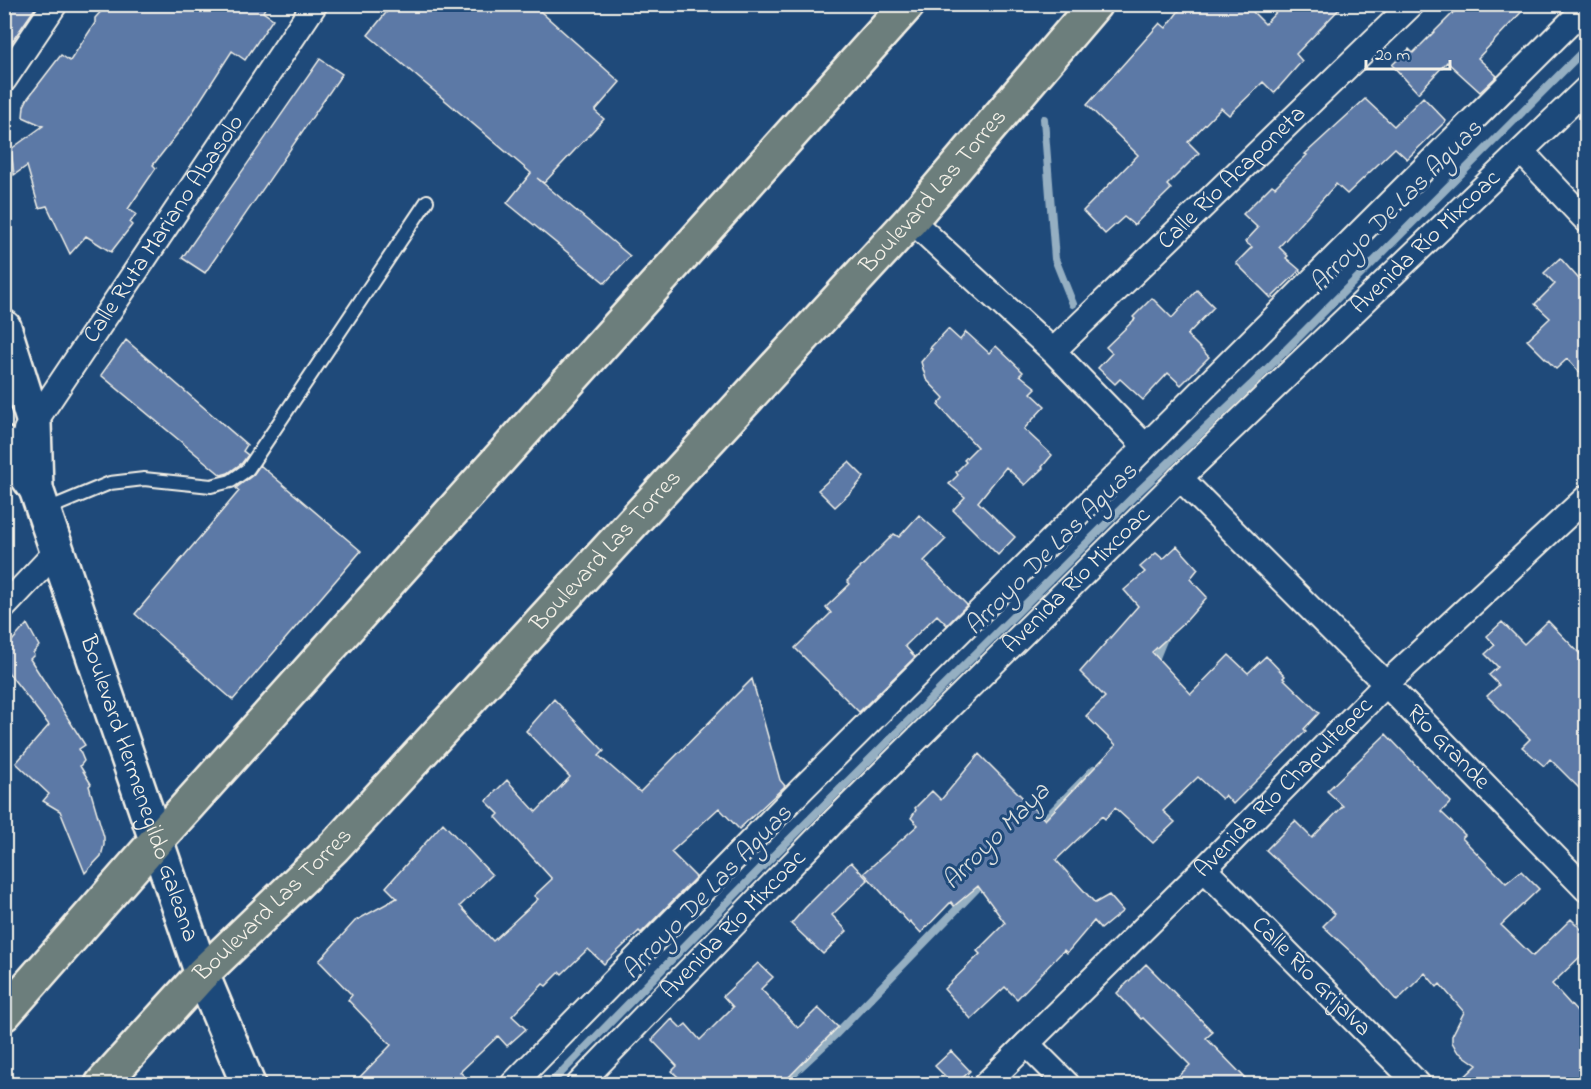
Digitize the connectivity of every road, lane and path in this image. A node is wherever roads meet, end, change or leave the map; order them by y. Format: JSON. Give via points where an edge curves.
{"nodes":[{"id":1,"x":55,"y":4,"type":"edge"},
{"id":2,"x":315,"y":4,"type":"edge"},
{"id":3,"x":908,"y":4,"type":"edge"},
{"id":4,"x":1095,"y":4,"type":"edge"},
{"id":5,"x":1412,"y":4,"type":"edge"},
{"id":6,"x":1587,"y":7,"type":"edge"},
{"id":7,"x":4,"y":80,"type":"edge"},
{"id":8,"x":1587,"y":89,"type":"edge"},
{"id":9,"x":1522,"y":152,"type":"junction"},
{"id":10,"x":427,"y":201,"type":"dead end"},
{"id":11,"x":911,"y":220,"type":"junction"},
{"id":12,"x":1587,"y":220,"type":"edge"},
{"id":13,"x":4,"y":327,"type":"edge"},
{"id":14,"x":1053,"y":351,"type":"junction"},
{"id":15,"x":34,"y":423,"type":"junction"},
{"id":16,"x":5,"y":445,"type":"edge"},
{"id":17,"x":1145,"y":446,"type":"junction"},
{"id":18,"x":1180,"y":478,"type":"junction"},
{"id":19,"x":39,"y":500,"type":"junction"},
{"id":20,"x":1584,"y":507,"type":"edge"},
{"id":21,"x":57,"y":551,"type":"junction"},
{"id":22,"x":4,"y":607,"type":"edge"},
{"id":23,"x":1386,"y":684,"type":"junction"},
{"id":24,"x":156,"y":842,"type":"junction"},
{"id":25,"x":1204,"y":869,"type":"junction"},
{"id":26,"x":1587,"y":889,"type":"edge"},
{"id":27,"x":202,"y":974,"type":"junction"},
{"id":28,"x":4,"y":1014,"type":"edge"},
{"id":29,"x":1027,"y":1044,"type":"junction"},
{"id":30,"x":102,"y":1084,"type":"edge"},
{"id":31,"x":248,"y":1084,"type":"edge"},
{"id":32,"x":513,"y":1084,"type":"edge"},
{"id":33,"x":579,"y":1084,"type":"edge"},
{"id":34,"x":986,"y":1084,"type":"edge"},
{"id":35,"x":1067,"y":1084,"type":"edge"},
{"id":36,"x":1418,"y":1084,"type":"edge"}],
"edges":[{"from":1,"to":7,"type":"street"},
{"from":2,"to":15,"type":"street","name":"Calle Ruta Mariano Abasolo"},
{"from":3,"to":24,"type":"main road"},
{"from":4,"to":11,"type":"main road","name":"Boulevard Las Torres"},
{"from":5,"to":14,"type":"street","name":"Calle Río Acaponeta"},
{"from":6,"to":17,"type":"street","name":"Avenida Río Mixcoac"},
{"from":8,"to":9,"type":"street","name":"Avenida Río Mixcoac"},
{"from":9,"to":12,"type":"street"},
{"from":9,"to":18,"type":"street","name":"Avenida Río Mixcoac"},
{"from":10,"to":19,"type":"lane","via":[[248,469],[231,482],[211,486],[144,479]]},
{"from":11,"to":14,"type":"street"},
{"from":11,"to":27,"type":"main road","name":"Boulevard Las Torres","via":[[334,847]]},
{"from":13,"to":15,"type":"main road","name":"Boulevard Hermenegildo Galeana"},
{"from":14,"to":17,"type":"street"},
{"from":15,"to":16,"type":"street","name":"Calle Ruta Mariano Abasolo"},
{"from":15,"to":19,"type":"main road","name":"Boulevard Hermenegildo Galeana"},
{"from":16,"to":19,"type":"main road","name":"Boulevard Hermenegildo Galeana"},
{"from":17,"to":32,"type":"street","name":"Avenida Río Mixcoac"},
{"from":18,"to":23,"type":"street","name":"Río Grande"},
{"from":18,"to":33,"type":"street","name":"Avenida Río Mixcoac","via":[[835,820]]},
{"from":19,"to":21,"type":"main road","name":"Boulevard Hermenegildo Galeana"},
{"from":20,"to":23,"type":"street","name":"Avenida Río Chapultepec"},
{"from":21,"to":22,"type":"street"},
{"from":21,"to":24,"type":"main road","name":"Boulevard Hermenegildo Galeana"},
{"from":23,"to":25,"type":"street","name":"Avenida Río Chapultepec"},
{"from":23,"to":26,"type":"street","name":"Río Grande"},
{"from":24,"to":27,"type":"main road","name":"Boulevard Hermenegildo Galeana"},
{"from":24,"to":28,"type":"main road"},
{"from":25,"to":29,"type":"street","name":"Avenida Río Chapultepec"},
{"from":25,"to":36,"type":"street","name":"Calle Río Grijalva"},
{"from":27,"to":30,"type":"main road","name":"Boulevard Las Torres"},
{"from":27,"to":31,"type":"main road","name":"Boulevard Hermenegildo Galeana"},
{"from":29,"to":34,"type":"street","name":"Avenida Río Chapultepec"},
{"from":29,"to":35,"type":"street"}]}
